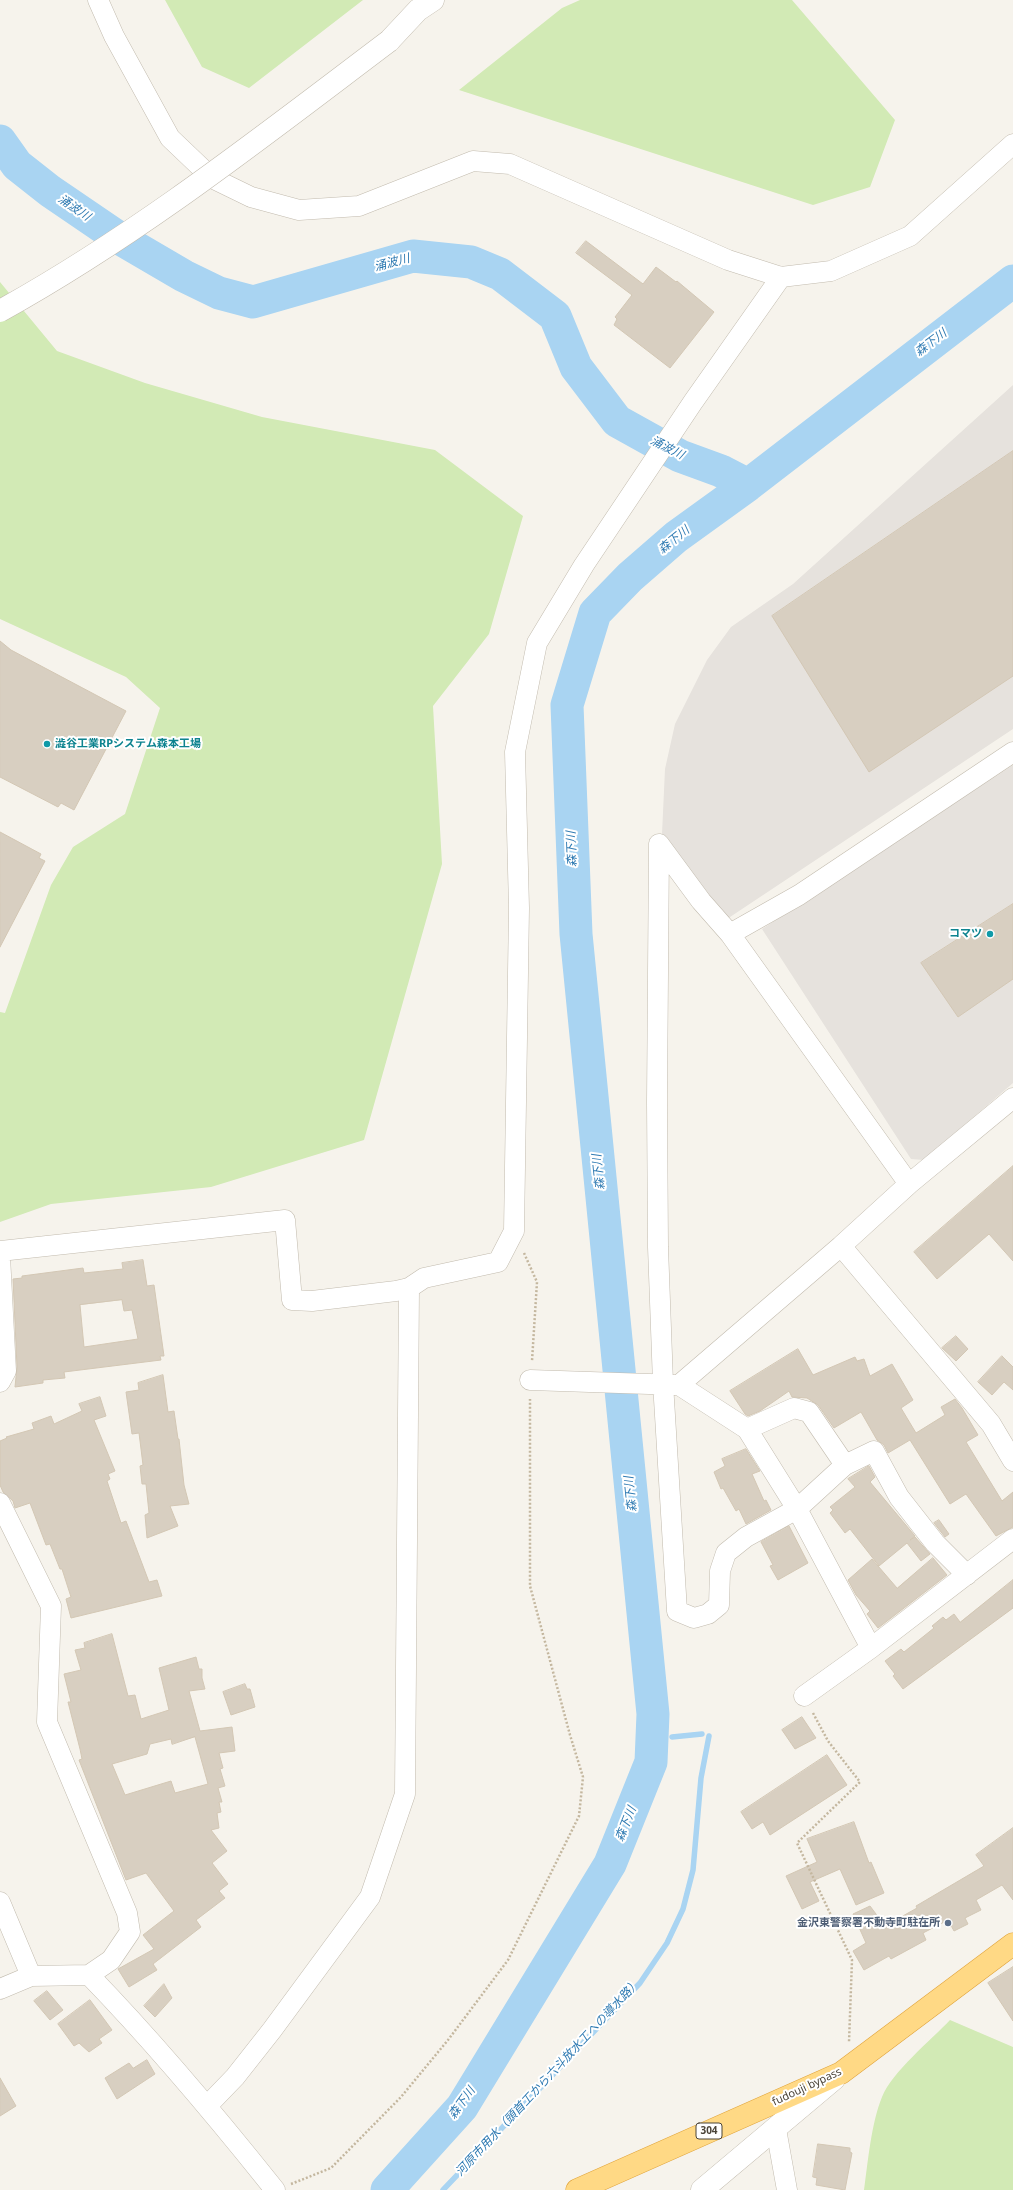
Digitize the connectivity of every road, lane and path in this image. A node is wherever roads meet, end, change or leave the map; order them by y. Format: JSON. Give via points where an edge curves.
{"nodes":[{"id":1,"x":98,"y":0,"type":"edge"},
{"id":2,"x":421,"y":3,"type":"edge"},
{"id":3,"x":1013,"y":144,"type":"edge"},
{"id":4,"x":781,"y":278,"type":"junction"},
{"id":5,"x":0,"y":311,"type":"edge"},
{"id":6,"x":1013,"y":752,"type":"edge"},
{"id":7,"x":730,"y":934,"type":"junction"},
{"id":8,"x":1013,"y":1098,"type":"edge"},
{"id":9,"x":909,"y":1184,"type":"junction"},
{"id":10,"x":514,"y":1231,"type":"junction"},
{"id":11,"x":841,"y":1246,"type":"junction"},
{"id":12,"x":0,"y":1251,"type":"edge"},
{"id":13,"x":0,"y":1256,"type":"edge"},
{"id":14,"x":409,"y":1288,"type":"junction"},
{"id":15,"x":536,"y":1380,"type":"junction"},
{"id":16,"x":0,"y":1382,"type":"edge"},
{"id":17,"x":666,"y":1384,"type":"junction"},
{"id":18,"x":747,"y":1429,"type":"junction"},
{"id":19,"x":1013,"y":1462,"type":"edge"},
{"id":20,"x":845,"y":1465,"type":"junction"},
{"id":21,"x":0,"y":1503,"type":"edge"},
{"id":22,"x":797,"y":1509,"type":"junction"},
{"id":23,"x":1013,"y":1539,"type":"edge"},
{"id":24,"x":967,"y":1575,"type":"junction"},
{"id":25,"x":871,"y":1648,"type":"junction"},
{"id":26,"x":804,"y":1696,"type":"joint"},
{"id":27,"x":0,"y":1902,"type":"edge"},
{"id":28,"x":1013,"y":1944,"type":"edge"},
{"id":29,"x":89,"y":1975,"type":"junction"},
{"id":30,"x":31,"y":1976,"type":"junction"},
{"id":31,"x":0,"y":1989,"type":"edge"},
{"id":32,"x":841,"y":2073,"type":"junction"},
{"id":33,"x":207,"y":2106,"type":"junction"},
{"id":34,"x":776,"y":2129,"type":"junction"},
{"id":35,"x":280,"y":2189,"type":"edge"},
{"id":36,"x":578,"y":2190,"type":"edge"},
{"id":37,"x":702,"y":2190,"type":"edge"},
{"id":38,"x":787,"y":2190,"type":"edge"}],
"edges":[{"from":1,"to":4,"type":"street","via":[[114,36],[170,138],[212,178],[251,197],[299,210],[359,206],[473,161],[510,164],[728,260]]},
{"from":2,"to":5,"type":"street","bridge":true,"via":[[389,41],[178,200],[46,285]]},
{"from":3,"to":4,"type":"street","via":[[910,236],[831,271]]},
{"from":4,"to":10,"type":"street","via":[[682,418],[584,566],[537,643],[515,752],[519,908]]},
{"from":6,"to":7,"type":"street","via":[[799,895]]},
{"from":7,"to":9,"type":"street"},
{"from":7,"to":17,"type":"street","via":[[701,901],[659,844],[658,1247]]},
{"from":8,"to":9,"type":"street"},
{"from":9,"to":11,"type":"street"},
{"from":10,"to":14,"type":"street","via":[[498,1262],[424,1278]]},
{"from":10,"to":15,"type":"path","via":[[537,1282]]},
{"from":11,"to":17,"type":"street"},
{"from":11,"to":19,"type":"street","via":[[991,1424]]},
{"from":12,"to":14,"type":"street","via":[[285,1220],[292,1300],[312,1301]]},
{"from":13,"to":16,"type":"street","via":[[6,1371]]},
{"from":14,"to":33,"type":"street","via":[[405,1794],[370,1897],[268,2036],[235,2077]]},
{"from":15,"to":17,"type":"street"},
{"from":15,"to":35,"type":"path","via":[[530,1586],[583,1777],[579,1816],[508,1960],[448,2040],[401,2097],[332,2168]]},
{"from":17,"to":18,"type":"street"},
{"from":17,"to":22,"type":"street","via":[[677,1611],[694,1618],[708,1614],[719,1605],[720,1571],[726,1552],[746,1537]]},
{"from":18,"to":20,"type":"street","via":[[794,1408],[809,1412]]},
{"from":18,"to":22,"type":"street"},
{"from":20,"to":22,"type":"street"},
{"from":20,"to":24,"type":"street","via":[[874,1451],[899,1497],[935,1543]]},
{"from":21,"to":29,"type":"street","via":[[51,1606],[47,1722],[128,1912],[130,1932],[126,1941],[110,1960]]},
{"from":22,"to":25,"type":"street"},
{"from":23,"to":24,"type":"street"},
{"from":24,"to":25,"type":"street"},
{"from":25,"to":26,"type":"street"},
{"from":26,"to":32,"type":"path","via":[[828,1741],[860,1782],[797,1842],[852,1960],[849,2046]]},
{"from":27,"to":30,"type":"street"},
{"from":28,"to":32,"type":"highway","name":"fudouji bypass","number":"304"},
{"from":29,"to":30,"type":"street"},
{"from":29,"to":33,"type":"street"},
{"from":30,"to":31,"type":"street"},
{"from":32,"to":34,"type":"street"},
{"from":32,"to":36,"type":"highway","name":"fudouji bypass","number":"304"},
{"from":33,"to":35,"type":"street"},
{"from":34,"to":37,"type":"street"},
{"from":34,"to":38,"type":"street"}]}
